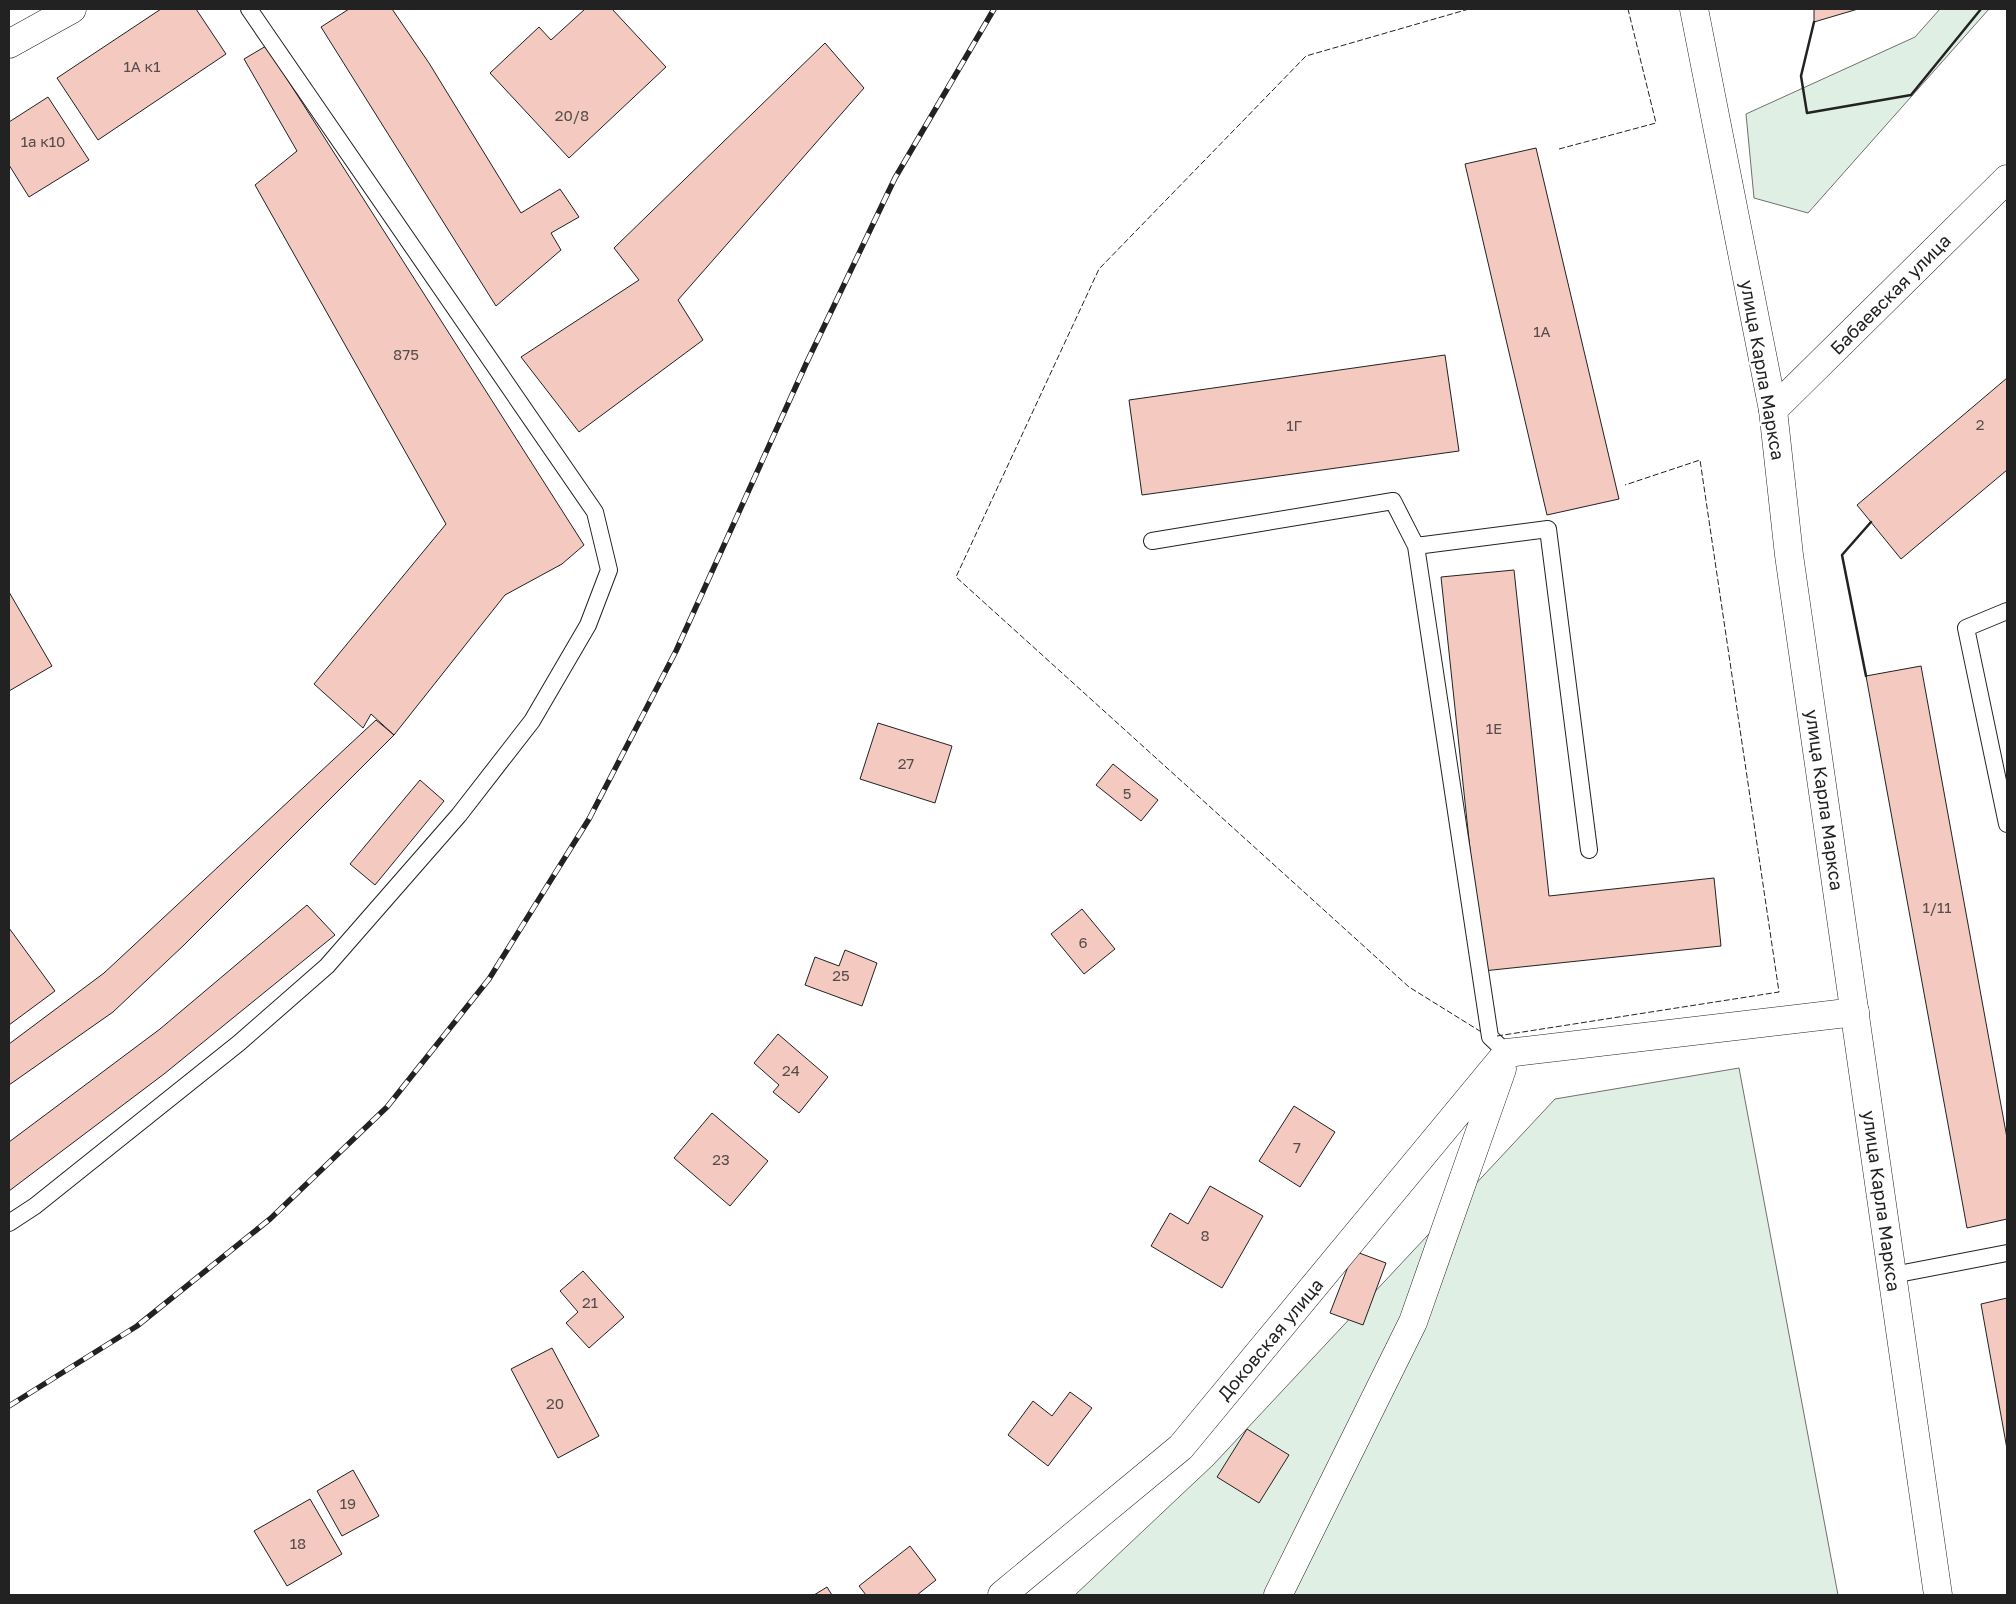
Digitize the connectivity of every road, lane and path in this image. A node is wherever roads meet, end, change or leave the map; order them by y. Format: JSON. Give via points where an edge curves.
{"nodes":[{"id":1,"x":72,"y":9,"type":"edge"},
{"id":2,"x":249,"y":9,"type":"edge"},
{"id":3,"x":1694,"y":9,"type":"edge"},
{"id":4,"x":9,"y":44,"type":"edge"},
{"id":5,"x":2007,"y":179,"type":"edge"},
{"id":6,"x":1773,"y":410,"type":"junction"},
{"id":7,"x":1152,"y":541,"type":"dead end"},
{"id":8,"x":1416,"y":546,"type":"junction"},
{"id":9,"x":2007,"y":611,"type":"edge"},
{"id":10,"x":2007,"y":824,"type":"edge"},
{"id":11,"x":1589,"y":850,"type":"dead end"},
{"id":12,"x":1855,"y":1012,"type":"junction"},
{"id":13,"x":1507,"y":1053,"type":"junction"},
{"id":14,"x":9,"y":1223,"type":"edge"},
{"id":15,"x":2007,"y":1253,"type":"edge"},
{"id":16,"x":1893,"y":1275,"type":"junction"},
{"id":17,"x":1002,"y":1595,"type":"edge"},
{"id":18,"x":1278,"y":1595,"type":"edge"},
{"id":19,"x":1938,"y":1595,"type":"edge"}],
"edges":[{"from":1,"to":4,"type":"street"},
{"from":2,"to":14,"type":"lane","via":[[595,512],[609,570],[588,625],[532,721],[459,815],[327,966],[240,1043],[35,1206]]},
{"from":3,"to":6,"type":"street","name":"улица Карла Маркса"},
{"from":5,"to":6,"type":"street","name":"Бабаевская улица"},
{"from":6,"to":12,"type":"street","name":"улица Карла Маркса","via":[[1789,555]]},
{"from":7,"to":8,"type":"lane","via":[[1392,501]]},
{"from":8,"to":11,"type":"lane","via":[[1548,529]]},
{"from":8,"to":13,"type":"lane","via":[[1490,1037]]},
{"from":9,"to":10,"type":"lane","via":[[1966,628]]},
{"from":12,"to":13,"type":"street"},
{"from":12,"to":16,"type":"street","name":"улица Карла Маркса"},
{"from":13,"to":17,"type":"street","name":"Доковская улица","via":[[1181,1447]]},
{"from":13,"to":18,"type":"street","via":[[1413,1322]]},
{"from":15,"to":16,"type":"lane"},
{"from":16,"to":19,"type":"street","name":"улица Карла Маркса"}]}
